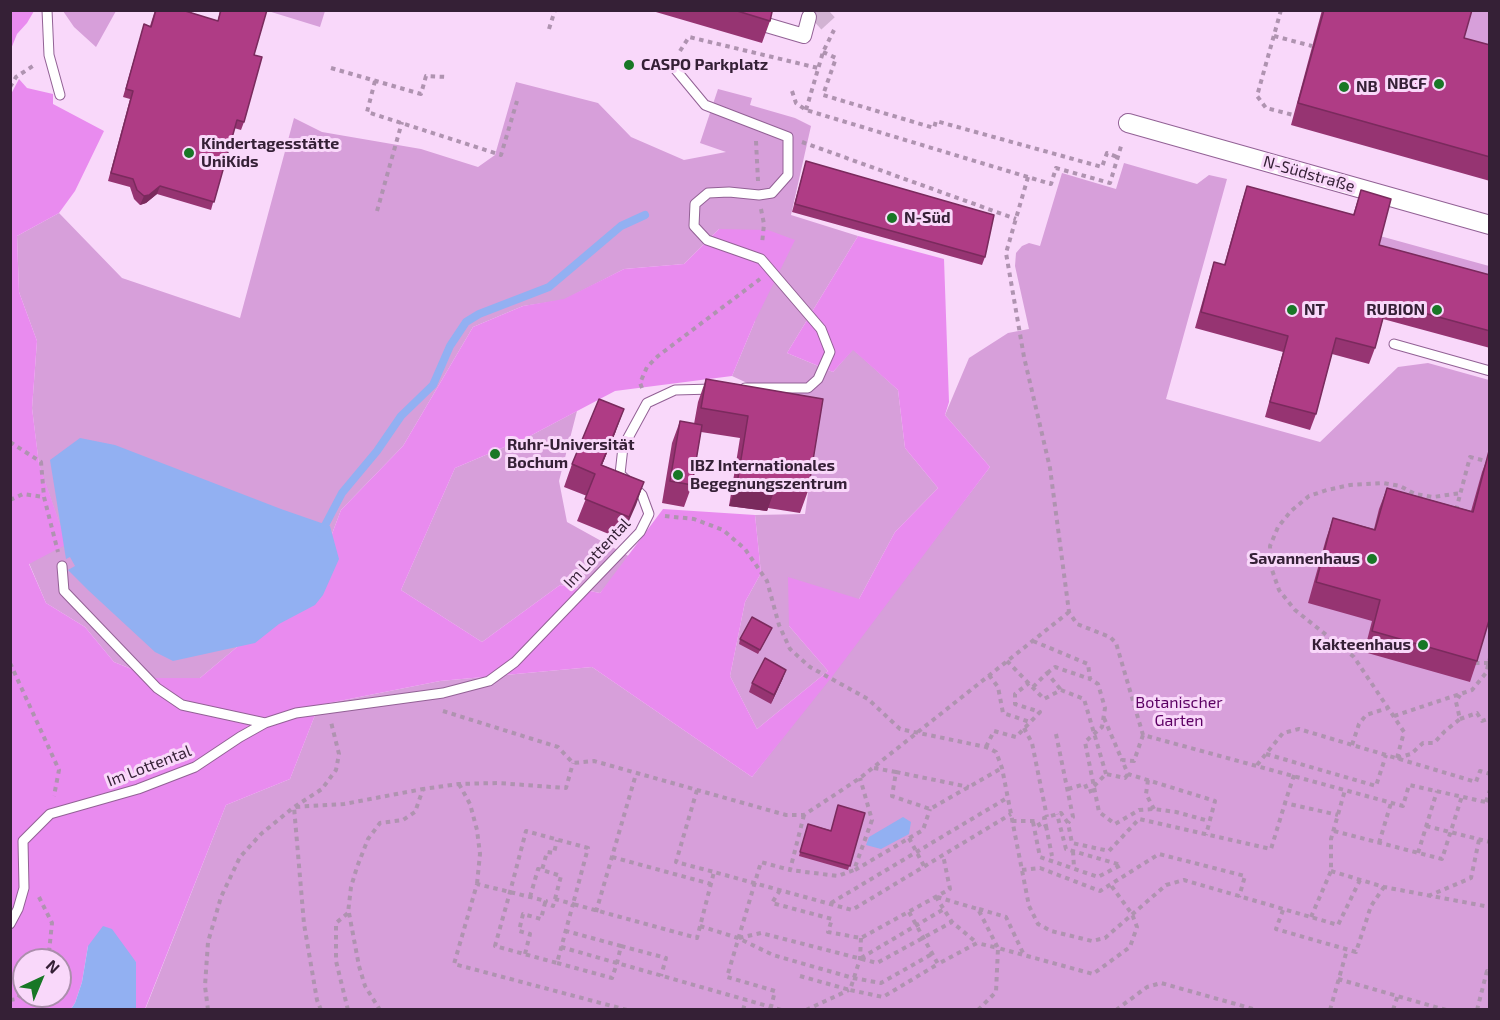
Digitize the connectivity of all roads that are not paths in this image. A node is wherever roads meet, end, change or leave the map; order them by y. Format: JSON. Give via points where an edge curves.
{"nodes":[{"id":1,"x":46,"y":10,"type":"edge"},
{"id":2,"x":756,"y":10,"type":"edge"},
{"id":3,"x":809,"y":17,"type":"dead end"},
{"id":4,"x":671,"y":64,"type":"road end"},
{"id":5,"x":60,"y":95,"type":"dead end"},
{"id":6,"x":1128,"y":123,"type":"dead end"},
{"id":7,"x":1490,"y":225,"type":"edge"},
{"id":8,"x":1394,"y":344,"type":"dead end"},
{"id":9,"x":1490,"y":371,"type":"edge"},
{"id":10,"x":733,"y":388,"type":"edge"},
{"id":11,"x":721,"y":389,"type":"edge"},
{"id":12,"x":62,"y":566,"type":"road end"},
{"id":13,"x":265,"y":723,"type":"junction"},
{"id":14,"x":10,"y":924,"type":"edge"}],
"edges":[{"from":1,"to":5,"type":"lane","via":[[49,55]]},
{"from":2,"to":3,"type":"street","via":[[753,21],[804,36]]},
{"from":4,"to":10,"type":"lane","via":[[705,105],[788,137],[788,175],[772,193],[708,193],[695,204],[694,226],[707,240],[761,259],[821,329],[830,352],[818,379],[808,388]]},
{"from":6,"to":7,"type":"street","name":"N-Südstraße"},
{"from":8,"to":9,"type":"lane"},
{"from":11,"to":13,"type":"lane","name":"Im Lottental","via":[[675,390],[647,403],[623,447],[620,474],[642,495],[649,514],[640,532],[515,662],[489,681],[443,693],[296,713]]},
{"from":12,"to":13,"type":"lane","via":[[64,591],[157,687],[182,705]]},
{"from":13,"to":14,"type":"lane","name":"Im Lottental","via":[[195,767],[138,789],[50,814],[23,841],[24,888]]}]}
